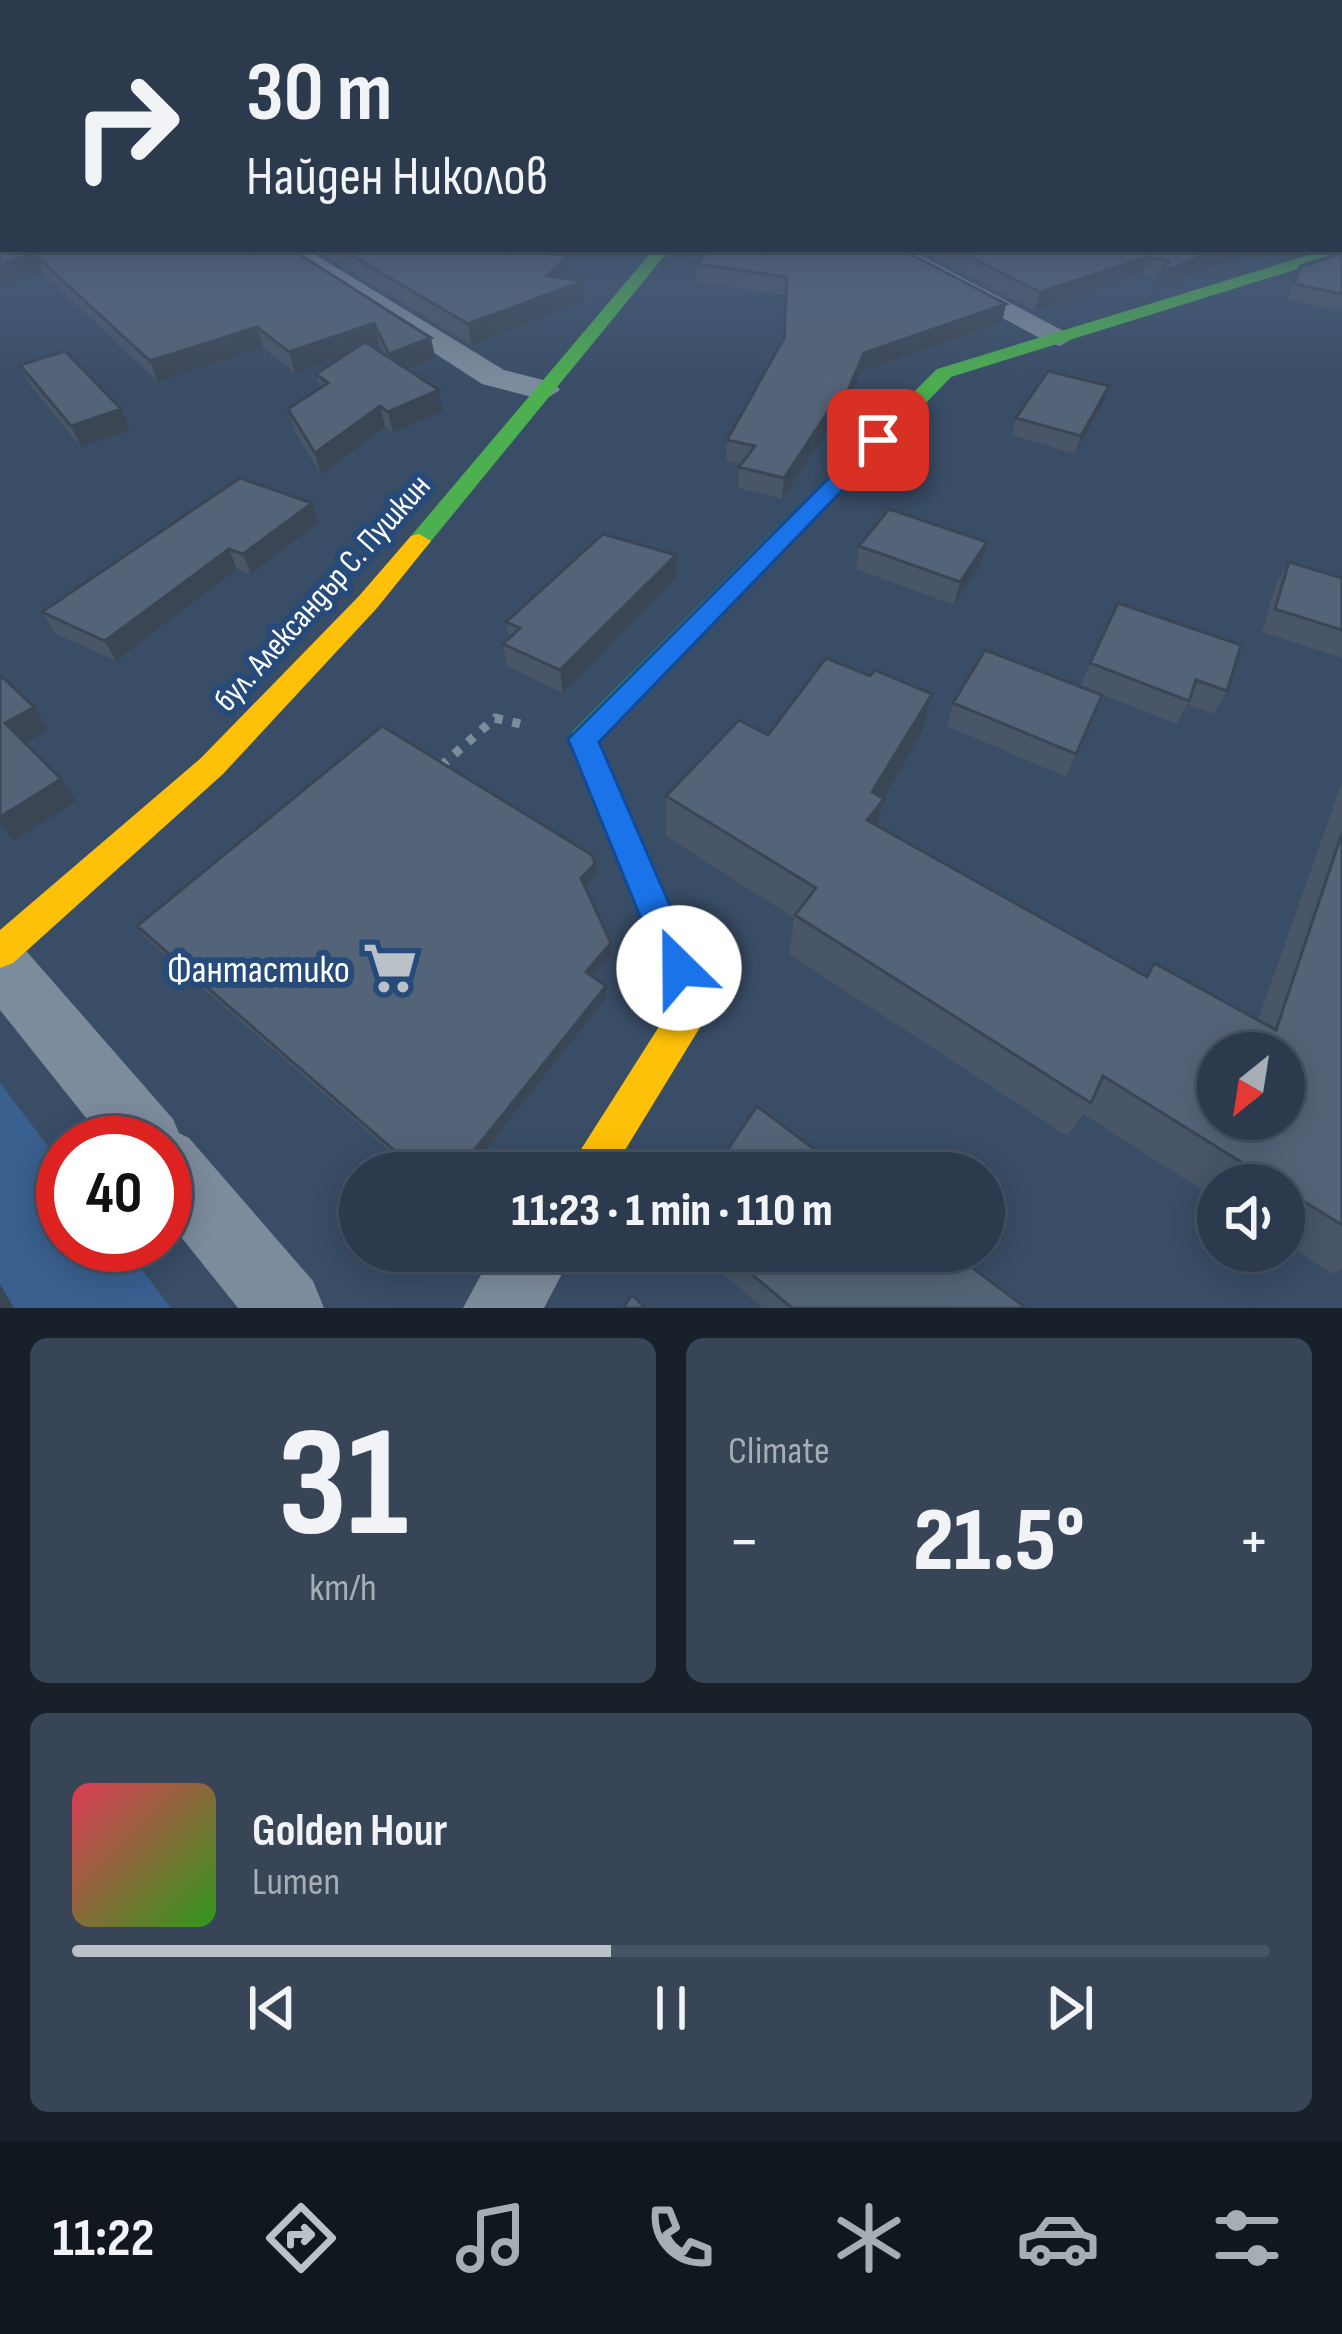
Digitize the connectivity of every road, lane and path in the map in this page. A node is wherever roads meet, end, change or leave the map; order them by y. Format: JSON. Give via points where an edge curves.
{"nodes":[{"id":1,"x":316,"y":266,"type":"edge"},
{"id":2,"x":648,"y":266,"type":"edge"},
{"id":3,"x":921,"y":266,"type":"edge"},
{"id":4,"x":1290,"y":266,"type":"edge"},
{"id":5,"x":1060,"y":337,"type":"junction"},
{"id":6,"x":544,"y":391,"type":"junction"},
{"id":7,"x":583,"y":739,"type":"junction"},
{"id":8,"x":441,"y":766,"type":"edge"},
{"id":9,"x":0,"y":952,"type":"edge"},
{"id":10,"x":0,"y":964,"type":"edge"},
{"id":11,"x":127,"y":1116,"type":"edge"},
{"id":12,"x":600,"y":1152,"type":"edge"},
{"id":13,"x":192,"y":1195,"type":"edge"},
{"id":14,"x":524,"y":1272,"type":"edge"},
{"id":15,"x":286,"y":1308,"type":"edge"},
{"id":16,"x":501,"y":1308,"type":"edge"}],
"edges":[{"from":1,"to":6,"type":"street","via":[[493,377]]},
{"from":2,"to":6,"type":"street","name":"бул. Александър С. Пушкин"},
{"from":3,"to":5,"type":"street"},
{"from":4,"to":5,"type":"street"},
{"from":5,"to":7,"type":"street","via":[[944,374]]},
{"from":6,"to":9,"type":"street","name":"бул. Александър С. Пушкин","via":[[368,602],[212,766]]},
{"from":7,"to":8,"type":"path","via":[[496,718]]},
{"from":7,"to":12,"type":"street","via":[[694,1006]]},
{"from":10,"to":11,"type":"street"},
{"from":13,"to":15,"type":"street"},
{"from":14,"to":16,"type":"street"}]}
